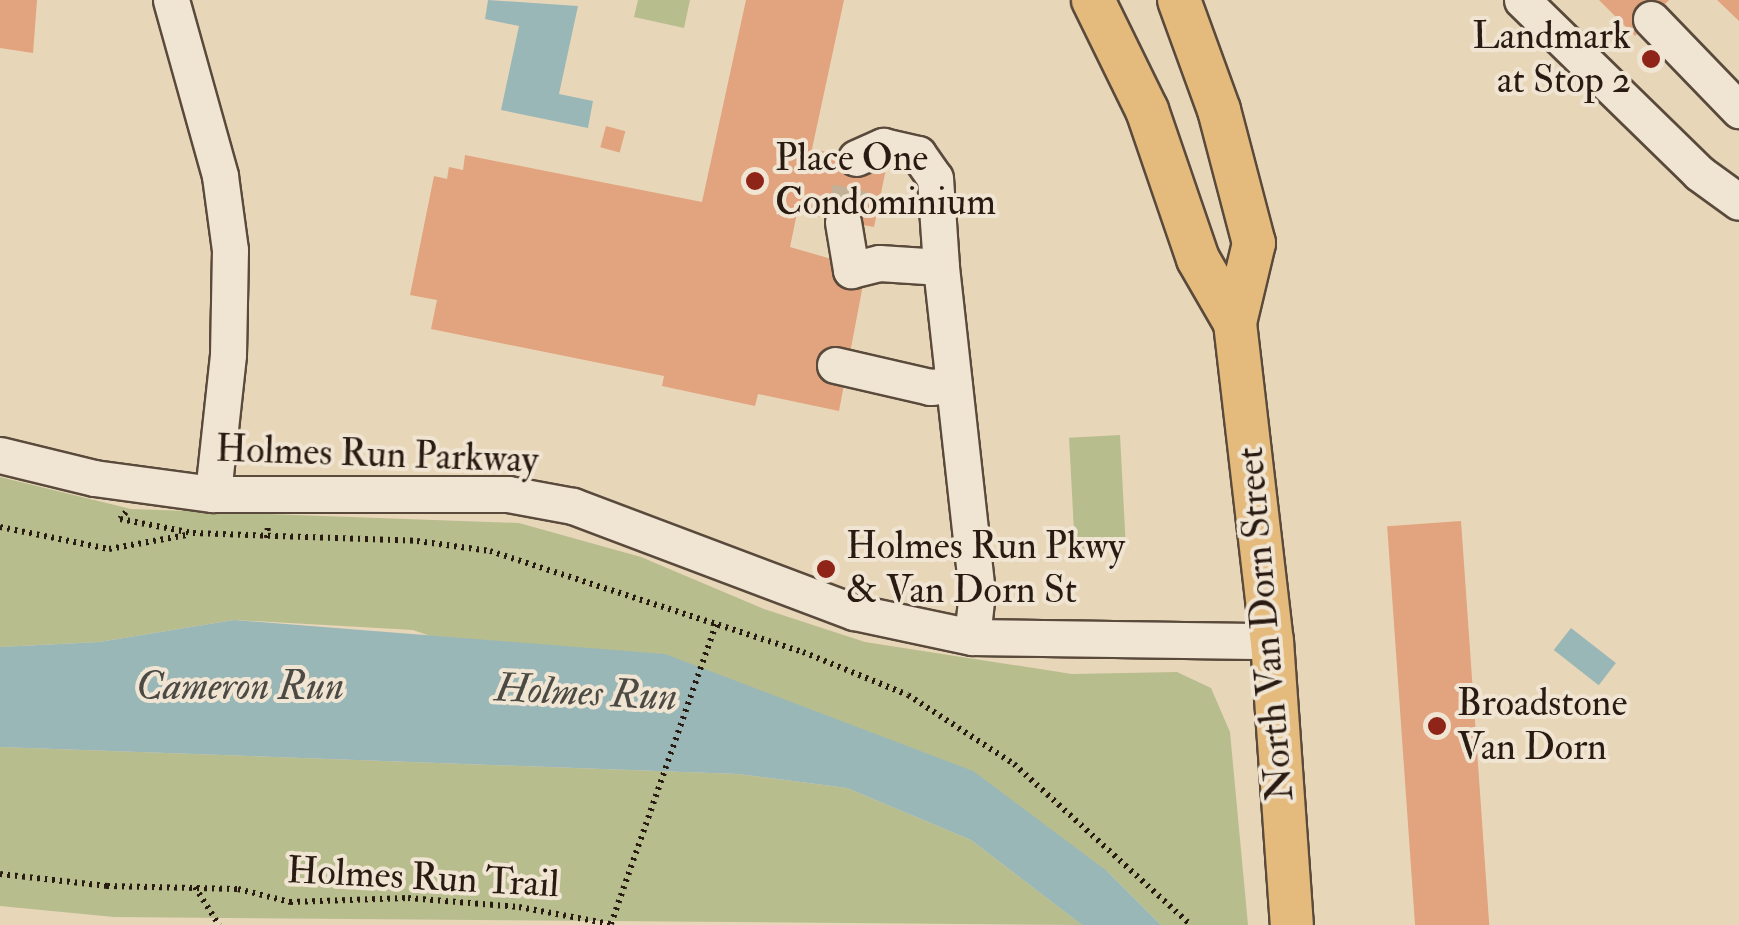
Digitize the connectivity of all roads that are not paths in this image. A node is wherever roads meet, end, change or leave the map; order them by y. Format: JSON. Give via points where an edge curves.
{"nodes":[{"id":1,"x":172,"y":0,"type":"edge"},
{"id":2,"x":1093,"y":0,"type":"edge"},
{"id":3,"x":1179,"y":0,"type":"edge"},
{"id":4,"x":1522,"y":0,"type":"edge"},
{"id":5,"x":1651,"y":19,"type":"dead end"},
{"id":6,"x":1739,"y":110,"type":"edge"},
{"id":7,"x":856,"y":158,"type":"dead end"},
{"id":8,"x":1739,"y":202,"type":"edge"},
{"id":9,"x":843,"y":222,"type":"tunnel mouth"},
{"id":10,"x":941,"y":267,"type":"junction"},
{"id":11,"x":1236,"y":324,"type":"junction"},
{"id":12,"x":834,"y":365,"type":"dead end"},
{"id":13,"x":954,"y":385,"type":"junction"},
{"id":14,"x":0,"y":454,"type":"edge"},
{"id":15,"x":213,"y":494,"type":"junction"},
{"id":16,"x":972,"y":637,"type":"junction"},
{"id":17,"x":1272,"y":641,"type":"junction"},
{"id":18,"x":1292,"y":925,"type":"edge"}],
"edges":[{"from":1,"to":15,"type":"street","via":[[220,176],[230,250]]},
{"from":2,"to":11,"type":"main road","name":"North Van Dorn Street","via":[[1148,110],[1198,259]]},
{"from":3,"to":11,"type":"main road","name":"North Van Dorn Street","via":[[1219,110],[1254,243]]},
{"from":4,"to":8,"type":"street","via":[[1698,173]]},
{"from":5,"to":6,"type":"street"},
{"from":7,"to":10,"type":"street","via":[[883,146],[918,154],[935,178]]},
{"from":9,"to":10,"type":"street","via":[[851,270],[879,263]]},
{"from":10,"to":13,"type":"street"},
{"from":11,"to":17,"type":"main road","name":"North Van Dorn Street"},
{"from":12,"to":13,"type":"street","via":[[930,387]]},
{"from":13,"to":16,"type":"street","via":[[977,592]]},
{"from":14,"to":15,"type":"street","name":"Holmes Run Parkway","via":[[111,481]]},
{"from":15,"to":16,"type":"street","name":"Holmes Run Parkway","via":[[508,494],[573,506],[632,523],[790,591]]},
{"from":16,"to":17,"type":"street","name":"Holmes Run Parkway"},
{"from":17,"to":18,"type":"main road","name":"North Van Dorn Street"}]}
